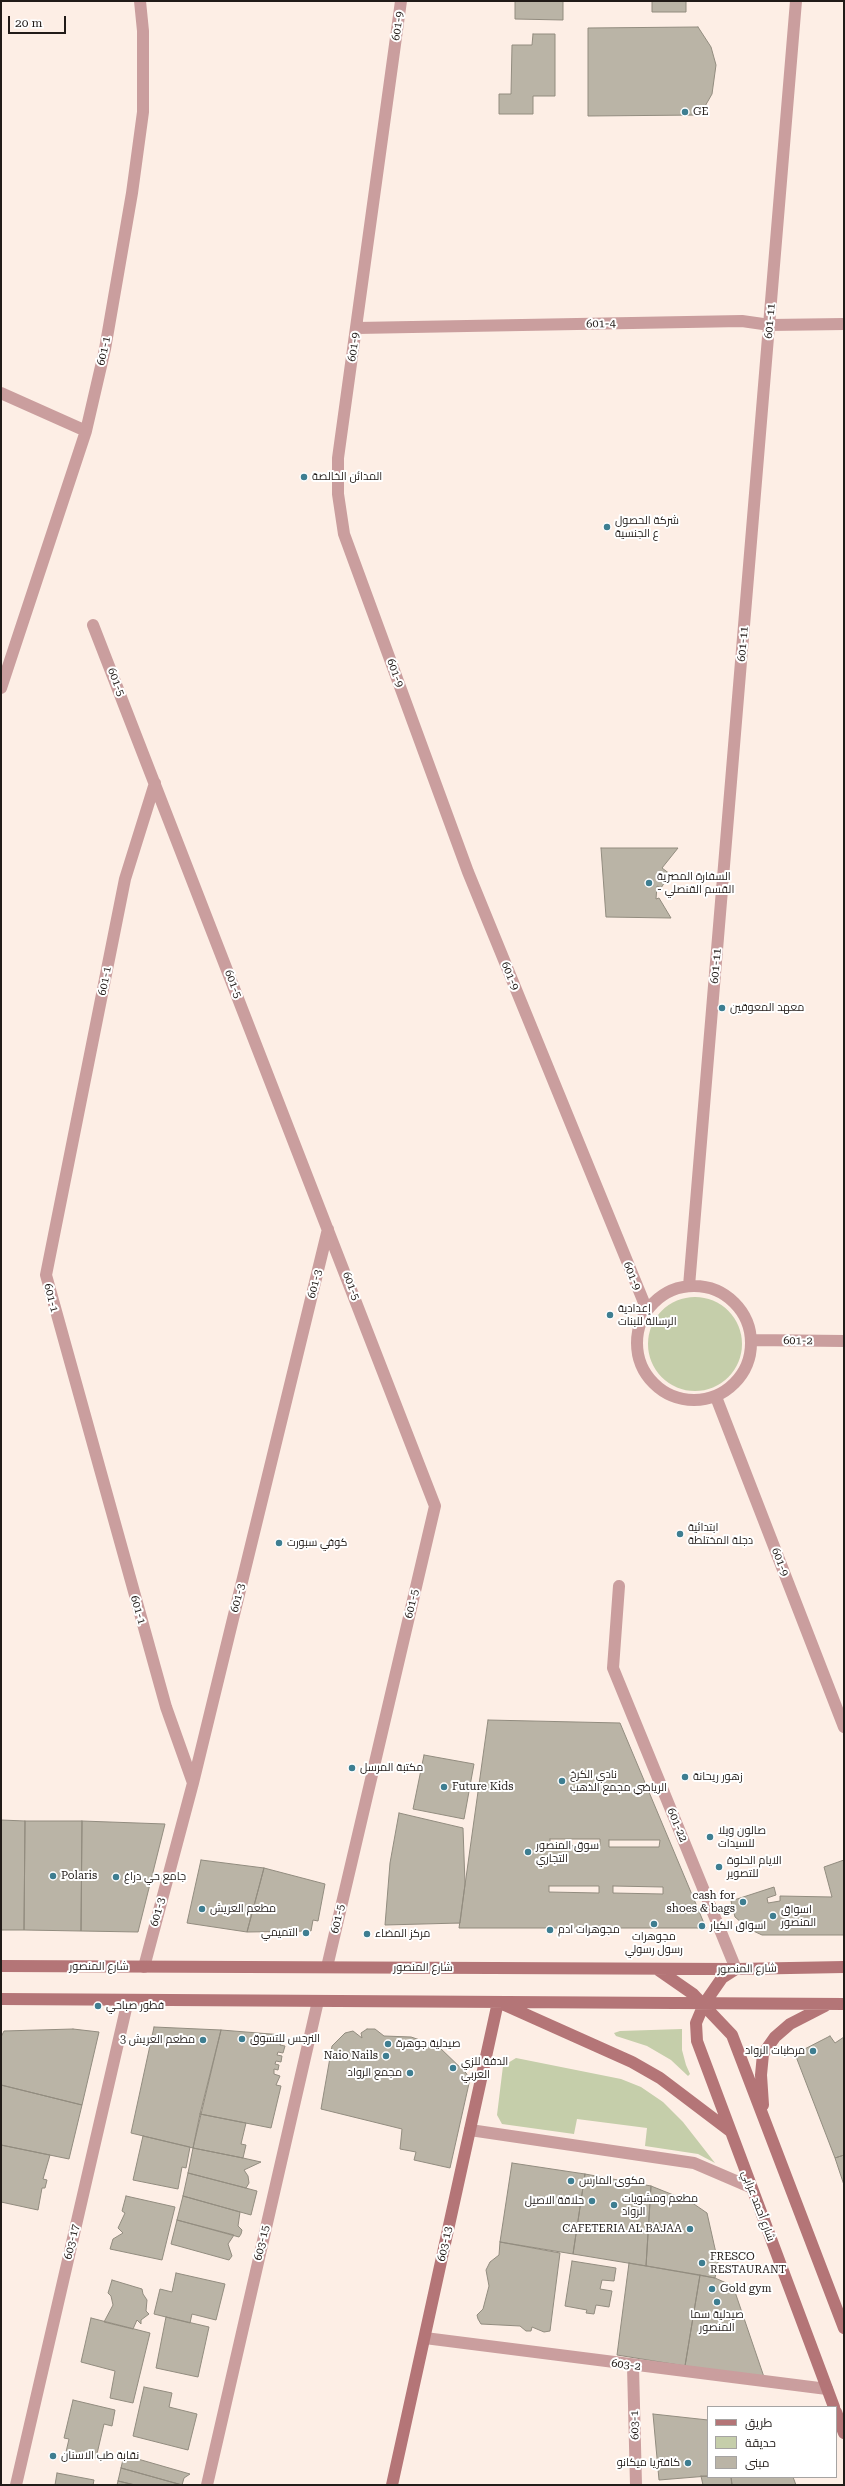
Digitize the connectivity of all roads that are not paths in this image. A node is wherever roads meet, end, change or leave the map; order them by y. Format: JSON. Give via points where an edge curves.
{"nodes":[{"id":1,"x":140,"y":1,"type":"edge"},
{"id":2,"x":401,"y":1,"type":"edge"},
{"id":3,"x":796,"y":1,"type":"edge"},
{"id":4,"x":770,"y":324,"type":"junction"},
{"id":5,"x":844,"y":324,"type":"edge"},
{"id":6,"x":357,"y":328,"type":"junction"},
{"id":7,"x":1,"y":393,"type":"edge"},
{"id":8,"x":86,"y":431,"type":"junction"},
{"id":9,"x":93,"y":624,"type":"dead end"},
{"id":10,"x":1,"y":688,"type":"edge"},
{"id":11,"x":155,"y":782,"type":"junction"},
{"id":12,"x":328,"y":1229,"type":"junction"},
{"id":13,"x":689,"y":1286,"type":"junction"},
{"id":14,"x":647,"y":1310,"type":"junction"},
{"id":15,"x":752,"y":1340,"type":"junction"},
{"id":16,"x":844,"y":1341,"type":"edge"},
{"id":17,"x":716,"y":1397,"type":"junction"},
{"id":18,"x":620,"y":1586,"type":"dead end"},
{"id":19,"x":844,"y":1727,"type":"edge"},
{"id":20,"x":193,"y":1783,"type":"junction"},
{"id":21,"x":1,"y":1966,"type":"edge"},
{"id":22,"x":144,"y":1967,"type":"junction"},
{"id":23,"x":844,"y":1967,"type":"edge"},
{"id":24,"x":326,"y":1968,"type":"junction"},
{"id":25,"x":657,"y":1969,"type":"junction"},
{"id":26,"x":736,"y":1969,"type":"junction"},
{"id":27,"x":1,"y":2000,"type":"edge"},
{"id":28,"x":128,"y":2000,"type":"junction"},
{"id":29,"x":318,"y":2001,"type":"junction"},
{"id":30,"x":498,"y":2002,"type":"junction"},
{"id":31,"x":704,"y":2004,"type":"junction"},
{"id":32,"x":828,"y":2004,"type":"junction"},
{"id":33,"x":844,"y":2004,"type":"edge"},
{"id":34,"x":765,"y":2120,"type":"junction"},
{"id":35,"x":470,"y":2130,"type":"junction"},
{"id":36,"x":730,"y":2131,"type":"junction"},
{"id":37,"x":750,"y":2187,"type":"junction"},
{"id":38,"x":844,"y":2328,"type":"edge"},
{"id":39,"x":425,"y":2338,"type":"junction"},
{"id":40,"x":633,"y":2366,"type":"junction"},
{"id":41,"x":827,"y":2390,"type":"junction"},
{"id":42,"x":834,"y":2406,"type":"edge"},
{"id":43,"x":837,"y":2415,"type":"edge"},
{"id":44,"x":844,"y":2434,"type":"edge"},
{"id":45,"x":16,"y":2485,"type":"edge"},
{"id":46,"x":206,"y":2485,"type":"edge"},
{"id":47,"x":392,"y":2485,"type":"edge"},
{"id":48,"x":636,"y":2485,"type":"edge"}],
"edges":[{"from":1,"to":8,"type":"street","name":"601-1","via":[[143,31],[143,112],[132,193],[106,341]]},
{"from":2,"to":6,"type":"street","name":"601-9"},
{"from":3,"to":4,"type":"street","name":"601-11"},
{"from":4,"to":5,"type":"street","name":"601-4"},
{"from":4,"to":6,"type":"street","name":"601-4","via":[[742,321]]},
{"from":4,"to":13,"type":"street","name":"601-11"},
{"from":6,"to":14,"type":"street","name":"601-9","via":[[338,458],[338,494],[344,534],[468,872]]},
{"from":7,"to":8,"type":"street"},
{"from":8,"to":10,"type":"street","name":"601-1"},
{"from":9,"to":11,"type":"street","name":"601-5"},
{"from":11,"to":12,"type":"street","name":"601-5"},
{"from":11,"to":20,"type":"street","name":"601-1","via":[[125,879],[46,1275],[166,1707]]},
{"from":12,"to":20,"type":"street","name":"601-3"},
{"from":12,"to":24,"type":"street","name":"601-5","via":[[435,1506]]},
{"from":13,"to":14,"type":"street","via":[[673,1290],[658,1298]]},
{"from":13,"to":15,"type":"street","via":[[705,1287],[732,1300],[743,1312]]},
{"from":14,"to":17,"type":"street","via":[[639,1327],[636,1345],[640,1363],[649,1379],[662,1392],[679,1399],[697,1401]]},
{"from":15,"to":16,"type":"street","name":"601-2"},
{"from":15,"to":17,"type":"street","via":[[750,1358],[743,1375],[731,1388]]},
{"from":17,"to":19,"type":"street","name":"601-9"},
{"from":18,"to":26,"type":"street","name":"601-22","via":[[612,1668]]},
{"from":20,"to":22,"type":"street","name":"601-3"},
{"from":21,"to":22,"type":"main road","name":"شارع المنصور"},
{"from":22,"to":24,"type":"main road","name":"شارع المنصور"},
{"from":23,"to":26,"type":"main road","name":"شارع المنصور"},
{"from":24,"to":25,"type":"main road","name":"شارع المنصور"},
{"from":25,"to":26,"type":"main road","name":"شارع المنصور"},
{"from":25,"to":31,"type":"main road"},
{"from":26,"to":31,"type":"main road","name":"شارع أحمد عرابي","via":[[722,1978]]},
{"from":27,"to":28,"type":"main road"},
{"from":28,"to":29,"type":"main road"},
{"from":28,"to":45,"type":"street","name":"603-17"},
{"from":29,"to":30,"type":"main road"},
{"from":29,"to":46,"type":"street","name":"603-15"},
{"from":30,"to":31,"type":"main road"},
{"from":30,"to":35,"type":"main road","name":"603-13"},
{"from":30,"to":36,"type":"main road","via":[[632,2062],[660,2078]]},
{"from":31,"to":32,"type":"main road"},
{"from":31,"to":34,"type":"main road","via":[[732,2035]]},
{"from":31,"to":36,"type":"main road","name":"شارع أحمد عرابي","via":[[696,2022],[697,2041]]},
{"from":32,"to":33,"type":"main road"},
{"from":32,"to":34,"type":"main road","via":[[790,2024],[775,2037],[763,2054],[761,2075]]},
{"from":34,"to":38,"type":"main road"},
{"from":35,"to":37,"type":"street","via":[[694,2163]]},
{"from":35,"to":39,"type":"main road","name":"603-13"},
{"from":36,"to":37,"type":"main road","name":"شارع أحمد عرابي"},
{"from":37,"to":41,"type":"main road","name":"شارع أحمد عرابي"},
{"from":39,"to":40,"type":"street","name":"603-2"},
{"from":39,"to":47,"type":"main road","name":"603-13"},
{"from":40,"to":41,"type":"street","name":"603-2"},
{"from":40,"to":48,"type":"street","name":"603-1"},
{"from":41,"to":42,"type":"main road","name":"شارع أحمد عرابي"},
{"from":43,"to":44,"type":"main road"}]}
